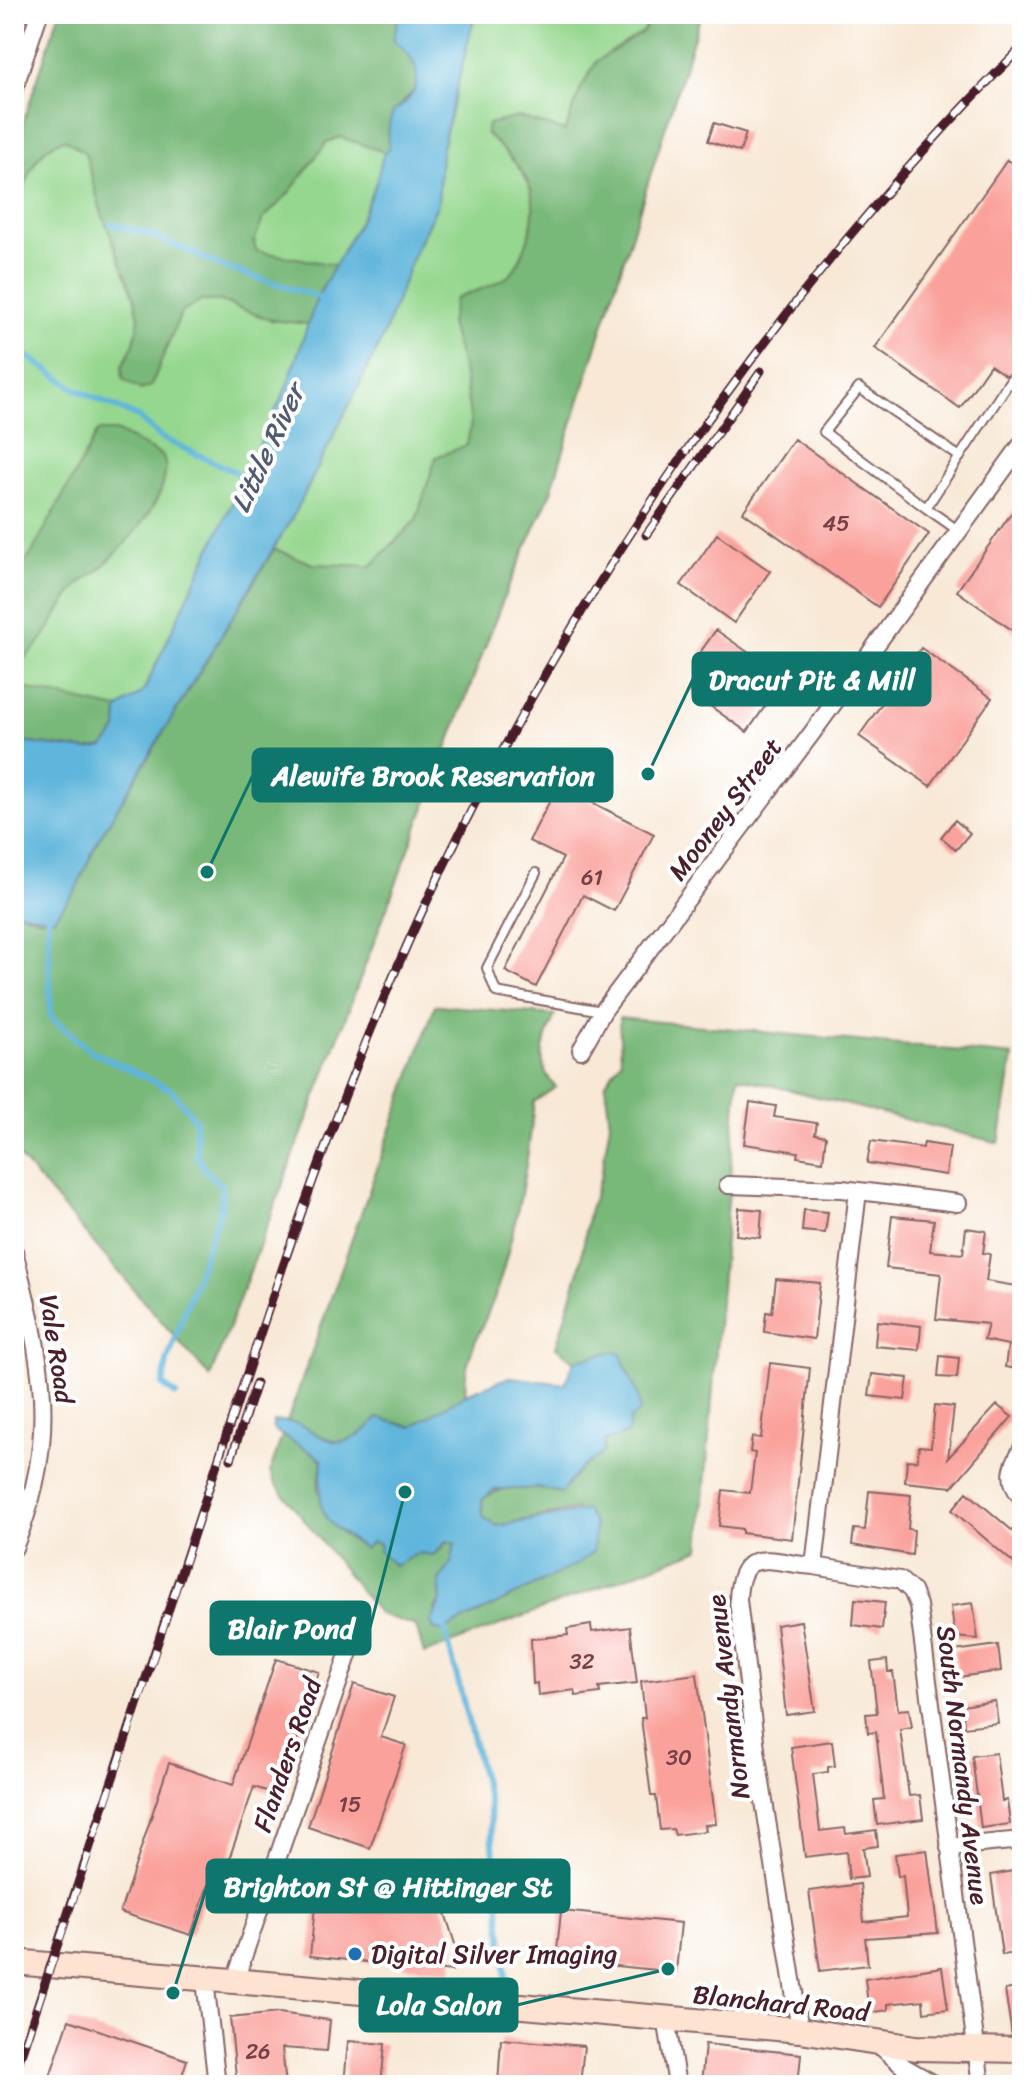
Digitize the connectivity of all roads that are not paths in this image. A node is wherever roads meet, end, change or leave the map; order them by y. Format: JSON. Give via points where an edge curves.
{"nodes":[{"id":1,"x":39,"y":14,"type":"edge"},
{"id":2,"x":14,"y":89,"type":"edge"},
{"id":3,"x":1011,"y":379,"type":"dead end"},
{"id":4,"x":1022,"y":444,"type":"edge"},
{"id":5,"x":960,"y":457,"type":"junction"},
{"id":6,"x":926,"y":508,"type":"junction"},
{"id":7,"x":959,"y":531,"type":"junction"},
{"id":8,"x":536,"y":873,"type":"dead end"},
{"id":9,"x":603,"y":1011,"type":"junction"},
{"id":10,"x":581,"y":1050,"type":"dead end"},
{"id":11,"x":728,"y":1185,"type":"dead end"},
{"id":12,"x":858,"y":1191,"type":"junction"},
{"id":13,"x":958,"y":1203,"type":"dead end"},
{"id":14,"x":14,"y":1251,"type":"edge"},
{"id":15,"x":1022,"y":1449,"type":"edge"},
{"id":16,"x":1022,"y":1498,"type":"edge"},
{"id":17,"x":14,"y":1548,"type":"edge"},
{"id":18,"x":814,"y":1566,"type":"junction"},
{"id":19,"x":355,"y":1635,"type":"dead end"},
{"id":20,"x":1022,"y":1840,"type":"edge"},
{"id":21,"x":949,"y":1847,"type":"junction"},
{"id":22,"x":14,"y":1962,"type":"edge"},
{"id":23,"x":205,"y":1980,"type":"junction"},
{"id":24,"x":234,"y":1983,"type":"junction"},
{"id":25,"x":666,"y":2018,"type":"junction"},
{"id":26,"x":800,"y":2030,"type":"junction"},
{"id":27,"x":875,"y":2041,"type":"junction"},
{"id":28,"x":975,"y":2049,"type":"junction"},
{"id":29,"x":1022,"y":2050,"type":"edge"},
{"id":30,"x":217,"y":2085,"type":"edge"},
{"id":31,"x":677,"y":2085,"type":"edge"},
{"id":32,"x":936,"y":2085,"type":"edge"},
{"id":33,"x":981,"y":2085,"type":"edge"}],
"edges":[{"from":1,"to":2,"type":"street"},
{"from":3,"to":5,"type":"lane"},
{"from":4,"to":7,"type":"street","name":"Mooney Street"},
{"from":5,"to":6,"type":"lane"},
{"from":5,"to":6,"type":"lane","via":[[859,388],[824,432]]},
{"from":6,"to":7,"type":"lane"},
{"from":7,"to":9,"type":"street","name":"Mooney Street"},
{"from":8,"to":9,"type":"lane","via":[[487,968],[496,992]]},
{"from":9,"to":10,"type":"street","name":"Mooney Street"},
{"from":11,"to":12,"type":"street"},
{"from":12,"to":13,"type":"street"},
{"from":12,"to":18,"type":"street"},
{"from":14,"to":17,"type":"street","name":"Vale Road","via":[[41,1372],[45,1431],[39,1475]]},
{"from":15,"to":16,"type":"street","via":[[1011,1479]]},
{"from":18,"to":21,"type":"street","name":"South Normandy Avenue","via":[[900,1580],[912,1591]]},
{"from":18,"to":26,"type":"street","name":"Normandy Avenue","via":[[756,1561],[746,1565],[739,1575],[738,1600]]},
{"from":19,"to":24,"type":"street","name":"Flanders Road"},
{"from":20,"to":21,"type":"street"},
{"from":21,"to":28,"type":"street","name":"South Normandy Avenue"},
{"from":22,"to":23,"type":"main road","name":"Blanchard Road"},
{"from":23,"to":24,"type":"main road","name":"Blanchard Road"},
{"from":23,"to":30,"type":"street"},
{"from":24,"to":25,"type":"main road","name":"Blanchard Road"},
{"from":25,"to":26,"type":"main road","name":"Blanchard Road"},
{"from":25,"to":31,"type":"street"},
{"from":26,"to":27,"type":"main road","name":"Blanchard Road"},
{"from":27,"to":28,"type":"main road","name":"Blanchard Road"},
{"from":27,"to":32,"type":"street","via":[[904,2067]]},
{"from":28,"to":29,"type":"main road","name":"Blanchard Road"},
{"from":28,"to":33,"type":"street","name":"South Normandy Avenue"}]}
